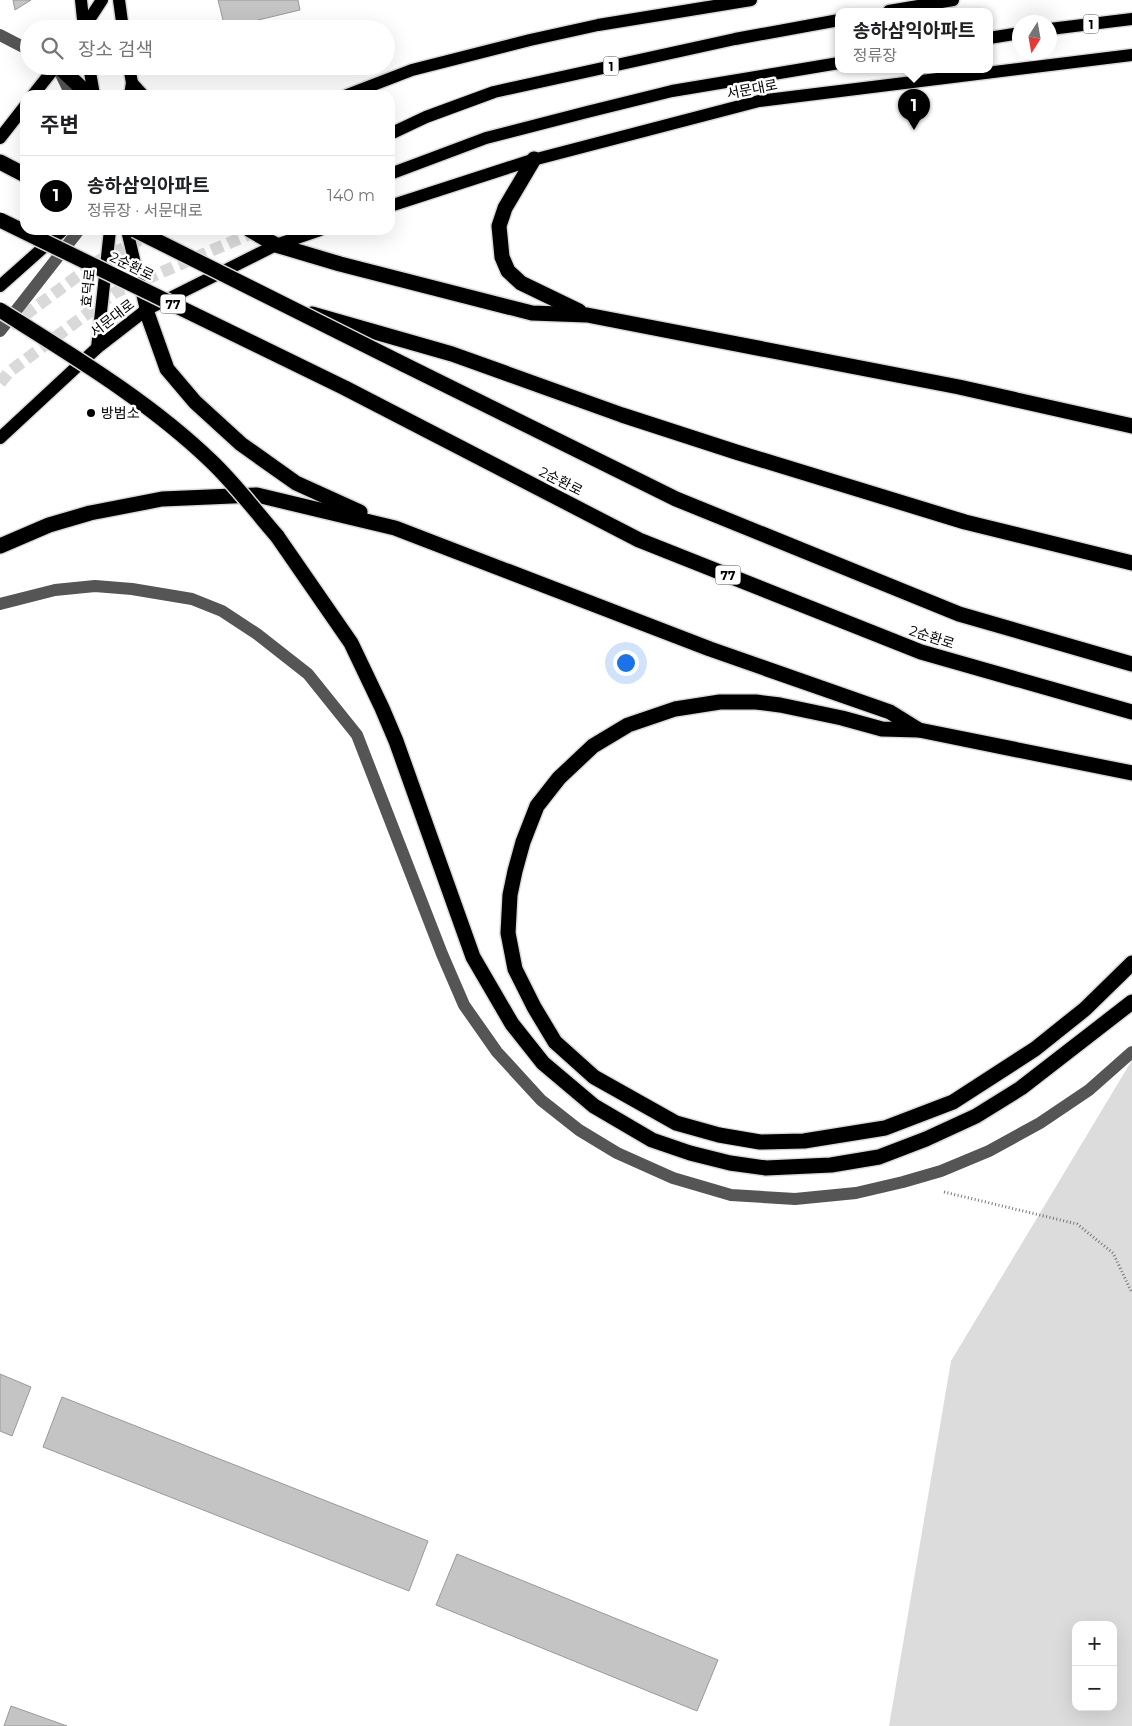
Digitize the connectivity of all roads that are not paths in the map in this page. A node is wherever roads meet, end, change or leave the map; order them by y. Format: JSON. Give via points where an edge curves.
{"nodes":[{"id":1,"x":81,"y":0,"type":"edge"},
{"id":2,"x":102,"y":0,"type":"edge"},
{"id":3,"x":119,"y":0,"type":"edge"},
{"id":4,"x":751,"y":0,"type":"edge"},
{"id":5,"x":953,"y":0,"type":"edge"},
{"id":6,"x":907,"y":8,"type":"edge"},
{"id":7,"x":1132,"y":19,"type":"edge"},
{"id":8,"x":83,"y":20,"type":"edge"},
{"id":9,"x":89,"y":20,"type":"edge"},
{"id":10,"x":122,"y":20,"type":"edge"},
{"id":11,"x":835,"y":21,"type":"edge"},
{"id":12,"x":1057,"y":28,"type":"edge"},
{"id":13,"x":1012,"y":34,"type":"edge"},
{"id":14,"x":0,"y":35,"type":"edge"},
{"id":15,"x":993,"y":37,"type":"edge"},
{"id":16,"x":20,"y":45,"type":"edge"},
{"id":17,"x":1132,"y":55,"type":"edge"},
{"id":18,"x":835,"y":64,"type":"edge"},
{"id":19,"x":993,"y":72,"type":"edge"},
{"id":20,"x":986,"y":73,"type":"edge"},
{"id":21,"x":50,"y":75,"type":"edge"},
{"id":22,"x":62,"y":75,"type":"edge"},
{"id":23,"x":67,"y":75,"type":"edge"},
{"id":24,"x":91,"y":75,"type":"edge"},
{"id":25,"x":130,"y":75,"type":"edge"},
{"id":26,"x":131,"y":89,"type":"edge"},
{"id":27,"x":37,"y":90,"type":"edge"},
{"id":28,"x":69,"y":90,"type":"edge"},
{"id":29,"x":83,"y":90,"type":"edge"},
{"id":30,"x":93,"y":90,"type":"edge"},
{"id":31,"x":360,"y":90,"type":"edge"},
{"id":32,"x":20,"y":112,"type":"edge"},
{"id":33,"x":395,"y":132,"type":"edge"},
{"id":34,"x":0,"y":138,"type":"edge"},
{"id":35,"x":534,"y":159,"type":"junction"},
{"id":36,"x":0,"y":162,"type":"edge"},
{"id":37,"x":20,"y":172,"type":"edge"},
{"id":38,"x":395,"y":172,"type":"edge"},
{"id":39,"x":395,"y":204,"type":"edge"},
{"id":40,"x":0,"y":220,"type":"edge"},
{"id":41,"x":20,"y":230,"type":"edge"},
{"id":42,"x":31,"y":235,"type":"edge"},
{"id":43,"x":57,"y":235,"type":"edge"},
{"id":44,"x":75,"y":235,"type":"edge"},
{"id":45,"x":109,"y":235,"type":"edge"},
{"id":46,"x":128,"y":235,"type":"edge"},
{"id":47,"x":145,"y":235,"type":"edge"},
{"id":48,"x":259,"y":235,"type":"edge"},
{"id":49,"x":305,"y":235,"type":"edge"},
{"id":50,"x":276,"y":245,"type":"junction"},
{"id":51,"x":0,"y":286,"type":"edge"},
{"id":52,"x":291,"y":308,"type":"junction"},
{"id":53,"x":0,"y":310,"type":"edge"},
{"id":54,"x":146,"y":310,"type":"junction"},
{"id":55,"x":587,"y":315,"type":"junction"},
{"id":56,"x":0,"y":331,"type":"edge"},
{"id":57,"x":97,"y":348,"type":"junction"},
{"id":58,"x":1132,"y":426,"type":"edge"},
{"id":59,"x":0,"y":438,"type":"edge"},
{"id":60,"x":395,"y":528,"type":"junction"},
{"id":61,"x":0,"y":546,"type":"edge"},
{"id":62,"x":1132,"y":563,"type":"edge"},
{"id":63,"x":0,"y":604,"type":"edge"},
{"id":64,"x":1132,"y":664,"type":"edge"},
{"id":65,"x":1132,"y":712,"type":"edge"},
{"id":66,"x":919,"y":730,"type":"junction"},
{"id":67,"x":1132,"y":772,"type":"edge"},
{"id":68,"x":1132,"y":963,"type":"edge"},
{"id":69,"x":1132,"y":1002,"type":"edge"},
{"id":70,"x":1132,"y":1052,"type":"edge"}],
"edges":[{"from":1,"to":8,"type":"main road"},
{"from":2,"to":9,"type":"main road"},
{"from":3,"to":10,"type":"main road"},
{"from":4,"to":31,"type":"main road","via":[[598,25],[530,40],[412,70]]},
{"from":5,"to":6,"type":"main road"},
{"from":7,"to":12,"type":"main road","number":"1"},
{"from":11,"to":33,"type":"main road","number":"1","via":[[734,39],[494,92]]},
{"from":13,"to":15,"type":"main road"},
{"from":14,"to":16,"type":"street"},
{"from":17,"to":19,"type":"main road","name":"서문대로"},
{"from":18,"to":38,"type":"main road","name":"서문대로","via":[[672,92],[587,112],[486,138]]},
{"from":20,"to":35,"type":"main road","name":"서문대로","via":[[759,101]]},
{"from":21,"to":27,"type":"main road"},
{"from":22,"to":28,"type":"street"},
{"from":23,"to":29,"type":"highway"},
{"from":24,"to":30,"type":"main road"},
{"from":25,"to":26,"type":"main road"},
{"from":32,"to":34,"type":"main road"},
{"from":35,"to":39,"type":"main road","name":"서문대로"},
{"from":35,"to":55,"type":"highway","via":[[505,208],[499,226],[502,257],[508,271],[521,283]]},
{"from":36,"to":37,"type":"highway"},
{"from":40,"to":41,"type":"highway","name":"2순환로","number":"77","bridge":true},
{"from":42,"to":65,"type":"highway","name":"2순환로","number":"77","bridge":true,"via":[[345,388],[639,540],[921,652]]},
{"from":43,"to":51,"type":"main road"},
{"from":44,"to":56,"type":"street"},
{"from":45,"to":57,"type":"main road","name":"효덕로"},
{"from":46,"to":54,"type":"main road"},
{"from":47,"to":52,"type":"highway","bridge":true},
{"from":48,"to":50,"type":"highway"},
{"from":49,"to":50,"type":"main road","name":"서문대로"},
{"from":50,"to":54,"type":"main road","name":"서문대로"},
{"from":50,"to":55,"type":"highway","via":[[532,313]]},
{"from":52,"to":62,"type":"highway","bridge":true,"via":[[452,354],[717,446],[955,520]]},
{"from":52,"to":64,"type":"highway","bridge":true,"via":[[676,499],[959,614]]},
{"from":53,"to":69,"type":"highway","bridge":true,"via":[[149,408],[213,462],[277,536],[351,643],[382,708],[473,957],[507,1017],[543,1063],[594,1106],[652,1140],[722,1161],[766,1168],[831,1165],[879,1157],[926,1140],[976,1116],[1021,1088]]},
{"from":54,"to":57,"type":"main road","name":"서문대로"},
{"from":54,"to":60,"type":"highway","via":[[167,369],[194,402],[241,444],[296,483]]},
{"from":55,"to":58,"type":"highway","via":[[959,387]]},
{"from":57,"to":59,"type":"main road","name":"서문대로"},
{"from":60,"to":61,"type":"highway","via":[[257,495],[197,497],[162,499],[90,513],[49,525]]},
{"from":60,"to":66,"type":"highway","via":[[710,648],[890,712]]},
{"from":63,"to":70,"type":"street","via":[[55,590],[96,586],[192,599],[222,611],[308,674],[357,735],[464,1005],[497,1052],[541,1100],[579,1130],[617,1153],[673,1178],[731,1196],[795,1199],[856,1193],[903,1182],[989,1151],[1040,1123],[1089,1090]]},
{"from":66,"to":67,"type":"highway"},
{"from":66,"to":68,"type":"highway","via":[[882,729],[780,705],[720,702],[675,709],[628,725],[593,746],[559,778],[537,806],[523,842],[510,895],[508,933],[516,969],[555,1042],[594,1076],[676,1123],[760,1142],[804,1141],[885,1128],[953,1102],[1035,1049],[1085,1009]]}]}
